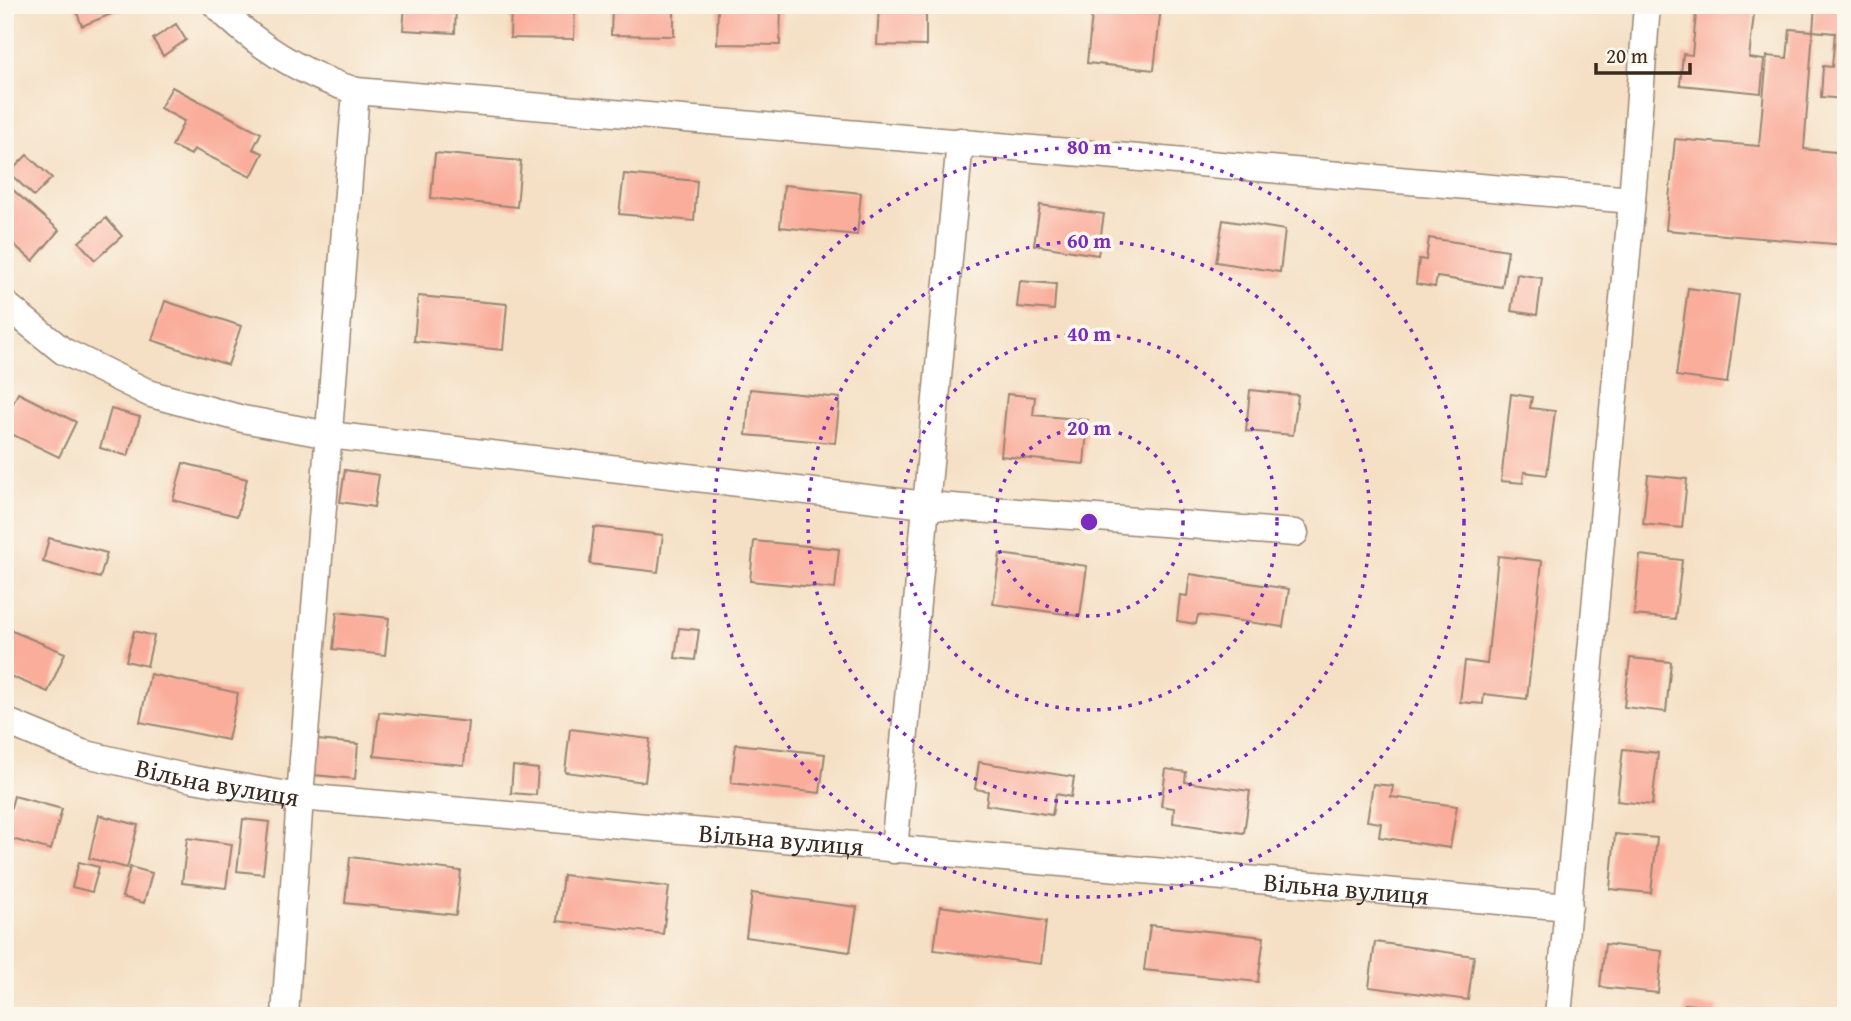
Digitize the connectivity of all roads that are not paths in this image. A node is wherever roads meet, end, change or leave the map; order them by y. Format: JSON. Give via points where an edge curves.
{"nodes":[{"id":1,"x":216,"y":5,"type":"edge"},
{"id":2,"x":1647,"y":5,"type":"edge"},
{"id":3,"x":356,"y":92,"type":"junction"},
{"id":4,"x":960,"y":141,"type":"junction"},
{"id":5,"x":1632,"y":200,"type":"junction"},
{"id":6,"x":5,"y":304,"type":"edge"},
{"id":7,"x":329,"y":435,"type":"junction"},
{"id":8,"x":926,"y":505,"type":"junction"},
{"id":9,"x":1295,"y":533,"type":"dead end"},
{"id":10,"x":5,"y":721,"type":"edge"},
{"id":11,"x":300,"y":797,"type":"junction"},
{"id":12,"x":894,"y":850,"type":"junction"},
{"id":13,"x":1569,"y":907,"type":"junction"},
{"id":14,"x":285,"y":1016,"type":"edge"},
{"id":15,"x":1558,"y":1016,"type":"edge"}],
"edges":[{"from":1,"to":3,"type":"street","via":[[275,55],[321,80]]},
{"from":2,"to":5,"type":"street"},
{"from":3,"to":4,"type":"street"},
{"from":3,"to":7,"type":"street"},
{"from":4,"to":5,"type":"street"},
{"from":4,"to":8,"type":"street"},
{"from":5,"to":13,"type":"street"},
{"from":6,"to":7,"type":"street","via":[[62,351],[151,394],[243,419]]},
{"from":7,"to":8,"type":"street"},
{"from":7,"to":11,"type":"street"},
{"from":8,"to":9,"type":"street"},
{"from":8,"to":12,"type":"street"},
{"from":10,"to":11,"type":"street","name":"Вільна вулиця","via":[[82,753],[193,779]]},
{"from":11,"to":12,"type":"street","name":"Вільна вулиця"},
{"from":11,"to":14,"type":"street"},
{"from":12,"to":13,"type":"street","name":"Вільна вулиця"},
{"from":13,"to":15,"type":"street"}]}
